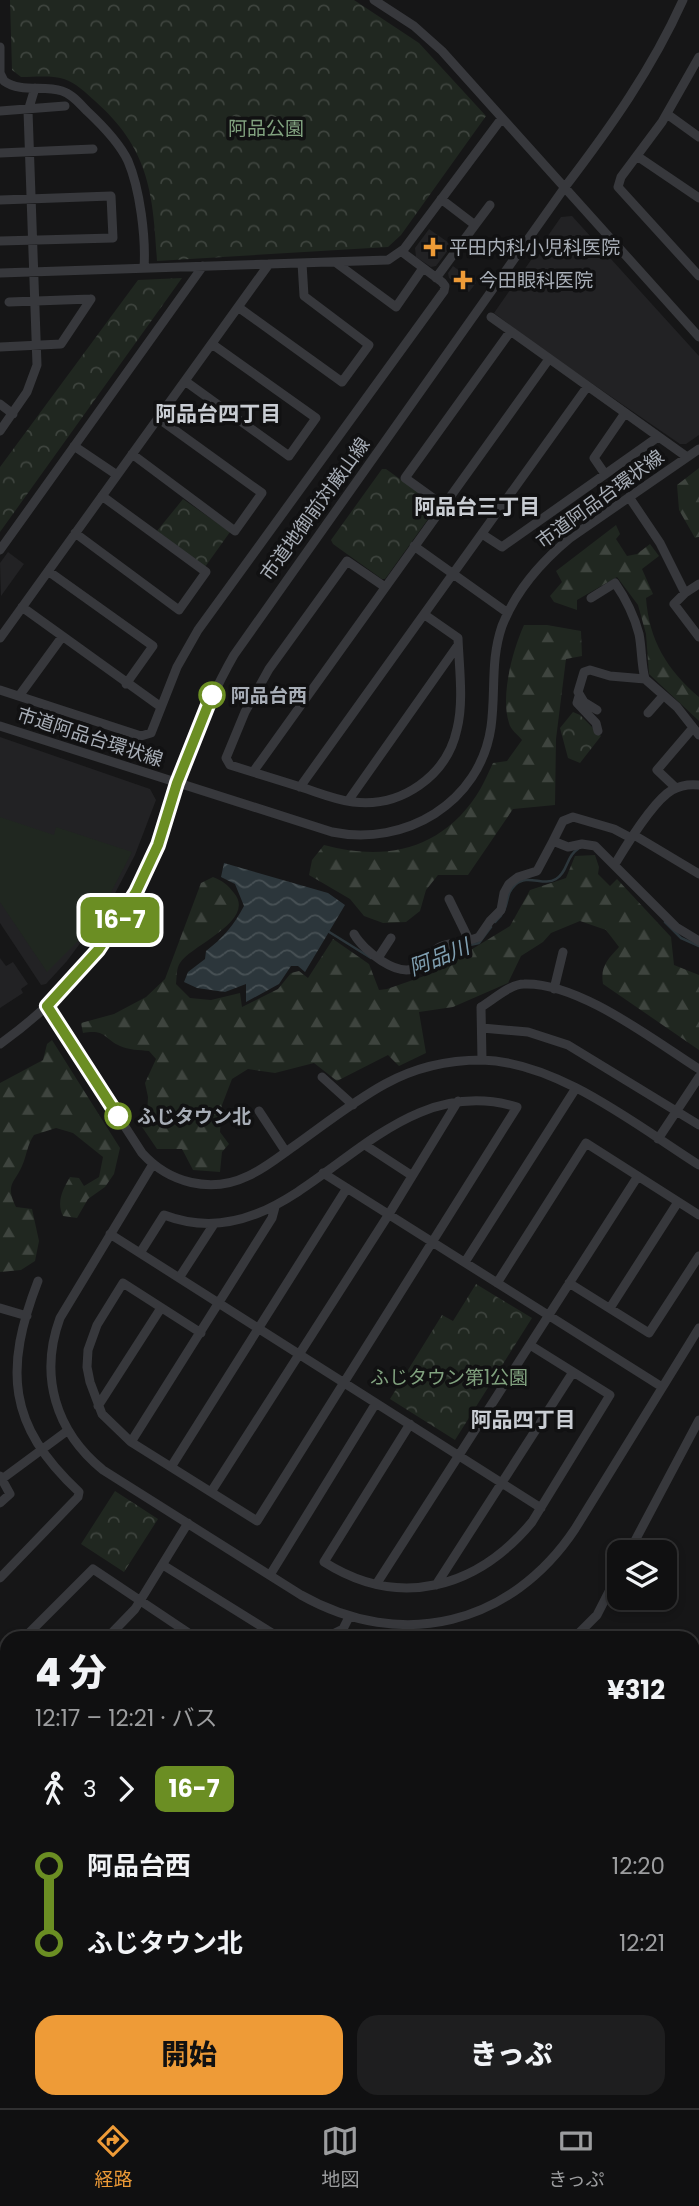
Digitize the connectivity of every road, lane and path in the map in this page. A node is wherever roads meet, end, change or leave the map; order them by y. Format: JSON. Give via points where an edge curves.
{"nodes":[{"id":1,"x":374,"y":0,"type":"edge"},
{"id":2,"x":683,"y":0,"type":"edge"},
{"id":3,"x":0,"y":47,"type":"edge"},
{"id":4,"x":699,"y":57,"type":"edge"},
{"id":5,"x":0,"y":64,"type":"edge"},
{"id":6,"x":696,"y":71,"type":"edge"},
{"id":7,"x":34,"y":89,"type":"junction"},
{"id":8,"x":65,"y":106,"type":"dead end"},
{"id":9,"x":0,"y":111,"type":"edge"},
{"id":10,"x":28,"y":111,"type":"junction"},
{"id":11,"x":667,"y":114,"type":"junction"},
{"id":12,"x":502,"y":118,"type":"junction"},
{"id":13,"x":699,"y":137,"type":"edge"},
{"id":14,"x":93,"y":149,"type":"dead end"},
{"id":15,"x":30,"y":152,"type":"junction"},
{"id":16,"x":0,"y":153,"type":"edge"},
{"id":17,"x":637,"y":156,"type":"junction"},
{"id":18,"x":565,"y":187,"type":"junction"},
{"id":19,"x":699,"y":198,"type":"edge"},
{"id":20,"x":31,"y":199,"type":"junction"},
{"id":21,"x":441,"y":199,"type":"junction"},
{"id":22,"x":0,"y":200,"type":"edge"},
{"id":23,"x":490,"y":205,"type":"dead end"},
{"id":24,"x":475,"y":225,"type":"junction"},
{"id":25,"x":33,"y":240,"type":"junction"},
{"id":26,"x":0,"y":241,"type":"edge"},
{"id":27,"x":402,"y":252,"type":"junction"},
{"id":28,"x":335,"y":262,"type":"junction"},
{"id":29,"x":302,"y":263,"type":"junction"},
{"id":30,"x":269,"y":264,"type":"junction"},
{"id":31,"x":203,"y":266,"type":"junction"},
{"id":32,"x":145,"y":268,"type":"junction"},
{"id":33,"x":423,"y":268,"type":"junction"},
{"id":34,"x":34,"y":272,"type":"junction"},
{"id":35,"x":0,"y":273,"type":"edge"},
{"id":36,"x":699,"y":276,"type":"edge"},
{"id":37,"x":436,"y":278,"type":"junction"},
{"id":38,"x":35,"y":301,"type":"junction"},
{"id":39,"x":9,"y":302,"type":"dead end"},
{"id":40,"x":238,"y":307,"type":"junction"},
{"id":41,"x":491,"y":317,"type":"dead end"},
{"id":42,"x":510,"y":332,"type":"junction"},
{"id":43,"x":698,"y":334,"type":"edge"},
{"id":44,"x":212,"y":344,"type":"junction"},
{"id":45,"x":0,"y":346,"type":"edge"},
{"id":46,"x":36,"y":346,"type":"junction"},
{"id":47,"x":549,"y":359,"type":"junction"},
{"id":48,"x":185,"y":381,"type":"junction"},
{"id":49,"x":587,"y":387,"type":"junction"},
{"id":50,"x":0,"y":404,"type":"edge"},
{"id":51,"x":625,"y":413,"type":"junction"},
{"id":52,"x":13,"y":414,"type":"junction"},
{"id":53,"x":158,"y":418,"type":"junction"},
{"id":54,"x":0,"y":431,"type":"edge"},
{"id":55,"x":658,"y":437,"type":"junction"},
{"id":56,"x":74,"y":446,"type":"junction"},
{"id":57,"x":699,"y":449,"type":"edge"},
{"id":58,"x":132,"y":454,"type":"junction"},
{"id":59,"x":687,"y":457,"type":"junction"},
{"id":60,"x":605,"y":474,"type":"junction"},
{"id":61,"x":117,"y":475,"type":"junction"},
{"id":62,"x":102,"y":496,"type":"junction"},
{"id":63,"x":629,"y":498,"type":"junction"},
{"id":64,"x":444,"y":506,"type":"junction"},
{"id":65,"x":75,"y":533,"type":"junction"},
{"id":66,"x":482,"y":534,"type":"junction"},
{"id":67,"x":414,"y":546,"type":"junction"},
{"id":68,"x":0,"y":550,"type":"edge"},
{"id":69,"x":48,"y":571,"type":"junction"},
{"id":70,"x":453,"y":574,"type":"junction"},
{"id":71,"x":699,"y":584,"type":"edge"},
{"id":72,"x":385,"y":587,"type":"junction"},
{"id":73,"x":685,"y":593,"type":"junction"},
{"id":74,"x":591,"y":598,"type":"dead end"},
{"id":75,"x":22,"y":607,"type":"junction"},
{"id":76,"x":508,"y":613,"type":"junction"},
{"id":77,"x":425,"y":615,"type":"junction"},
{"id":78,"x":62,"y":637,"type":"junction"},
{"id":79,"x":699,"y":637,"type":"edge"},
{"id":80,"x":0,"y":638,"type":"edge"},
{"id":81,"x":458,"y":645,"type":"junction"},
{"id":82,"x":645,"y":679,"type":"junction"},
{"id":83,"x":126,"y":684,"type":"junction"},
{"id":84,"x":0,"y":690,"type":"edge"},
{"id":85,"x":19,"y":696,"type":"junction"},
{"id":86,"x":579,"y":696,"type":"junction"},
{"id":87,"x":663,"y":696,"type":"junction"},
{"id":88,"x":160,"y":707,"type":"junction"},
{"id":89,"x":597,"y":710,"type":"dead end"},
{"id":90,"x":648,"y":713,"type":"dead end"},
{"id":91,"x":0,"y":726,"type":"edge"},
{"id":92,"x":598,"y":731,"type":"dead end"},
{"id":93,"x":696,"y":732,"type":"edge"},
{"id":94,"x":253,"y":772,"type":"junction"},
{"id":95,"x":177,"y":783,"type":"junction"},
{"id":96,"x":699,"y":785,"type":"edge"},
{"id":97,"x":300,"y":787,"type":"junction"},
{"id":98,"x":676,"y":788,"type":"junction"},
{"id":99,"x":348,"y":801,"type":"junction"},
{"id":100,"x":633,"y":837,"type":"junction"},
{"id":101,"x":553,"y":841,"type":"junction"},
{"id":102,"x":615,"y":864,"type":"junction"},
{"id":103,"x":699,"y":874,"type":"edge"},
{"id":104,"x":450,"y":898,"type":"dead end"},
{"id":105,"x":354,"y":934,"type":"dead end"},
{"id":106,"x":391,"y":938,"type":"dead end"},
{"id":107,"x":469,"y":940,"type":"junction"},
{"id":108,"x":699,"y":941,"type":"edge"},
{"id":109,"x":563,"y":952,"type":"dead end"},
{"id":110,"x":378,"y":958,"type":"junction"},
{"id":111,"x":554,"y":989,"type":"junction"},
{"id":112,"x":47,"y":1006,"type":"junction"},
{"id":113,"x":482,"y":1028,"type":"junction"},
{"id":114,"x":0,"y":1044,"type":"edge"},
{"id":115,"x":482,"y":1060,"type":"junction"},
{"id":116,"x":699,"y":1069,"type":"edge"},
{"id":117,"x":322,"y":1077,"type":"dead end"},
{"id":118,"x":699,"y":1077,"type":"edge"},
{"id":119,"x":576,"y":1088,"type":"junction"},
{"id":120,"x":458,"y":1101,"type":"junction"},
{"id":121,"x":353,"y":1105,"type":"junction"},
{"id":122,"x":259,"y":1111,"type":"dead end"},
{"id":123,"x":677,"y":1111,"type":"junction"},
{"id":124,"x":699,"y":1125,"type":"edge"},
{"id":125,"x":658,"y":1139,"type":"junction"},
{"id":126,"x":365,"y":1145,"type":"junction"},
{"id":127,"x":286,"y":1152,"type":"junction"},
{"id":128,"x":153,"y":1164,"type":"junction"},
{"id":129,"x":699,"y":1165,"type":"edge"},
{"id":130,"x":323,"y":1173,"type":"junction"},
{"id":131,"x":411,"y":1175,"type":"junction"},
{"id":132,"x":638,"y":1176,"type":"junction"},
{"id":133,"x":347,"y":1188,"type":"junction"},
{"id":134,"x":678,"y":1202,"type":"junction"},
{"id":135,"x":275,"y":1207,"type":"junction"},
{"id":136,"x":389,"y":1214,"type":"junction"},
{"id":137,"x":699,"y":1215,"type":"edge"},
{"id":138,"x":214,"y":1224,"type":"junction"},
{"id":139,"x":110,"y":1234,"type":"junction"},
{"id":140,"x":433,"y":1242,"type":"junction"},
{"id":141,"x":139,"y":1253,"type":"junction"},
{"id":142,"x":699,"y":1256,"type":"edge"},
{"id":143,"x":465,"y":1262,"type":"junction"},
{"id":144,"x":179,"y":1278,"type":"junction"},
{"id":145,"x":38,"y":1281,"type":"dead end"},
{"id":146,"x":497,"y":1283,"type":"junction"},
{"id":147,"x":569,"y":1283,"type":"junction"},
{"id":148,"x":220,"y":1304,"type":"junction"},
{"id":149,"x":0,"y":1308,"type":"edge"},
{"id":150,"x":162,"y":1308,"type":"junction"},
{"id":151,"x":610,"y":1308,"type":"junction"},
{"id":152,"x":549,"y":1315,"type":"junction"},
{"id":153,"x":27,"y":1316,"type":"junction"},
{"id":154,"x":699,"y":1328,"type":"edge"},
{"id":155,"x":260,"y":1329,"type":"junction"},
{"id":156,"x":201,"y":1333,"type":"junction"},
{"id":157,"x":695,"y":1342,"type":"edge"},
{"id":158,"x":530,"y":1345,"type":"junction"},
{"id":159,"x":299,"y":1354,"type":"junction"},
{"id":160,"x":573,"y":1372,"type":"junction"},
{"id":161,"x":344,"y":1383,"type":"junction"},
{"id":162,"x":662,"y":1387,"type":"junction"},
{"id":163,"x":376,"y":1403,"type":"junction"},
{"id":164,"x":98,"y":1406,"type":"junction"},
{"id":165,"x":699,"y":1420,"type":"edge"},
{"id":166,"x":410,"y":1424,"type":"junction"},
{"id":167,"x":67,"y":1431,"type":"junction"},
{"id":168,"x":131,"y":1442,"type":"junction"},
{"id":169,"x":41,"y":1451,"type":"junction"},
{"id":170,"x":459,"y":1456,"type":"junction"},
{"id":171,"x":171,"y":1467,"type":"junction"},
{"id":172,"x":1,"y":1478,"type":"edge"},
{"id":173,"x":502,"y":1483,"type":"junction"},
{"id":174,"x":211,"y":1492,"type":"junction"},
{"id":175,"x":0,"y":1503,"type":"edge"},
{"id":176,"x":541,"y":1507,"type":"junction"},
{"id":177,"x":188,"y":1523,"type":"junction"},
{"id":178,"x":635,"y":1540,"type":"edge"},
{"id":179,"x":163,"y":1565,"type":"junction"},
{"id":180,"x":270,"y":1575,"type":"junction"},
{"id":181,"x":0,"y":1578,"type":"edge"},
{"id":182,"x":377,"y":1583,"type":"junction"},
{"id":183,"x":436,"y":1585,"type":"junction"},
{"id":184,"x":607,"y":1595,"type":"edge"},
{"id":185,"x":140,"y":1601,"type":"junction"},
{"id":186,"x":349,"y":1617,"type":"junction"},
{"id":187,"x":180,"y":1628,"type":"junction"},
{"id":188,"x":31,"y":1631,"type":"edge"},
{"id":189,"x":113,"y":1631,"type":"edge"},
{"id":190,"x":178,"y":1631,"type":"edge"},
{"id":191,"x":185,"y":1631,"type":"edge"},
{"id":192,"x":269,"y":1631,"type":"edge"},
{"id":193,"x":339,"y":1631,"type":"edge"},
{"id":194,"x":581,"y":1631,"type":"edge"}],
"edges":[{"from":1,"to":12,"type":"street","via":[[431,41]]},
{"from":2,"to":18,"type":"street","name":"市道地御前対厳山線","via":[[632,95]]},
{"from":3,"to":5,"type":"street"},
{"from":4,"to":6,"type":"street"},
{"from":5,"to":7,"type":"street","via":[[4,81]]},
{"from":6,"to":11,"type":"street"},
{"from":7,"to":10,"type":"street"},
{"from":7,"to":32,"type":"street","via":[[69,94],[120,147],[140,209]]},
{"from":8,"to":10,"type":"street"},
{"from":9,"to":10,"type":"street"},
{"from":10,"to":15,"type":"street"},
{"from":11,"to":13,"type":"street"},
{"from":11,"to":17,"type":"street"},
{"from":12,"to":18,"type":"street"},
{"from":12,"to":21,"type":"street"},
{"from":14,"to":15,"type":"street"},
{"from":15,"to":16,"type":"street"},
{"from":15,"to":20,"type":"street"},
{"from":17,"to":19,"type":"street"},
{"from":17,"to":36,"type":"street","via":[[618,187]]},
{"from":18,"to":43,"type":"street"},
{"from":18,"to":95,"type":"street","name":"市道地御前対厳山線","via":[[250,629],[215,690]]},
{"from":20,"to":22,"type":"street"},
{"from":20,"to":25,"type":"street"},
{"from":20,"to":25,"type":"street","via":[[110,196],[113,237]]},
{"from":21,"to":24,"type":"street"},
{"from":21,"to":27,"type":"street"},
{"from":23,"to":24,"type":"street"},
{"from":24,"to":37,"type":"street"},
{"from":25,"to":26,"type":"street"},
{"from":25,"to":34,"type":"street"},
{"from":27,"to":28,"type":"street","via":[[382,261]]},
{"from":27,"to":33,"type":"street"},
{"from":28,"to":29,"type":"street"},
{"from":28,"to":33,"type":"street","via":[[396,307]]},
{"from":29,"to":30,"type":"street"},
{"from":29,"to":40,"type":"street","via":[[304,296],[369,345],[342,382]]},
{"from":30,"to":31,"type":"street"},
{"from":30,"to":40,"type":"street"},
{"from":31,"to":32,"type":"street"},
{"from":31,"to":56,"type":"street"},
{"from":32,"to":34,"type":"street"},
{"from":33,"to":37,"type":"street"},
{"from":34,"to":35,"type":"street"},
{"from":34,"to":38,"type":"street"},
{"from":37,"to":88,"type":"street","via":[[444,284],[443,291],[198,630]]},
{"from":38,"to":39,"type":"street"},
{"from":38,"to":46,"type":"street"},
{"from":38,"to":46,"type":"street","via":[[91,299],[61,344]]},
{"from":40,"to":44,"type":"street"},
{"from":41,"to":42,"type":"street"},
{"from":42,"to":47,"type":"street"},
{"from":42,"to":64,"type":"street","via":[[405,478]]},
{"from":44,"to":48,"type":"street"},
{"from":44,"to":48,"type":"street","via":[[316,418],[289,456]]},
{"from":45,"to":46,"type":"street"},
{"from":46,"to":52,"type":"street","via":[[33,380]]},
{"from":47,"to":49,"type":"street"},
{"from":47,"to":64,"type":"street"},
{"from":48,"to":53,"type":"street"},
{"from":49,"to":51,"type":"street"},
{"from":49,"to":66,"type":"street"},
{"from":50,"to":52,"type":"street"},
{"from":51,"to":55,"type":"street"},
{"from":51,"to":60,"type":"street","via":[[594,458]]},
{"from":52,"to":54,"type":"street"},
{"from":53,"to":58,"type":"street"},
{"from":53,"to":58,"type":"street","via":[[262,493],[249,512],[235,531]]},
{"from":55,"to":59,"type":"street"},
{"from":55,"to":60,"type":"street"},
{"from":56,"to":61,"type":"street"},
{"from":56,"to":68,"type":"street"},
{"from":57,"to":59,"type":"street","name":"市道阿品台環状線"},
{"from":58,"to":61,"type":"street"},
{"from":59,"to":63,"type":"street","name":"市道阿品台環状線"},
{"from":60,"to":66,"type":"street","via":[[502,547]]},
{"from":61,"to":62,"type":"street"},
{"from":62,"to":65,"type":"street"},
{"from":62,"to":65,"type":"street","via":[[206,572],[179,610]]},
{"from":63,"to":73,"type":"street","via":[[660,543]]},
{"from":63,"to":76,"type":"street","name":"市道阿品台環状線","via":[[554,552],[526,583]]},
{"from":64,"to":67,"type":"street"},
{"from":65,"to":69,"type":"street"},
{"from":66,"to":70,"type":"street"},
{"from":67,"to":70,"type":"street"},
{"from":67,"to":72,"type":"street"},
{"from":69,"to":75,"type":"street"},
{"from":69,"to":83,"type":"street","via":[[153,646]]},
{"from":70,"to":76,"type":"street"},
{"from":70,"to":77,"type":"street"},
{"from":71,"to":73,"type":"street"},
{"from":72,"to":94,"type":"street"},
{"from":72,"to":94,"type":"street","via":[[347,561],[269,669],[226,758],[230,765]]},
{"from":73,"to":79,"type":"street","via":[[674,604]]},
{"from":74,"to":82,"type":"street","via":[[615,583],[628,601]]},
{"from":75,"to":78,"type":"street"},
{"from":75,"to":80,"type":"street"},
{"from":76,"to":95,"type":"street","name":"市道阿品台環状線","via":[[494,660],[491,728],[480,764],[450,803],[418,824],[382,834],[344,834]]},
{"from":77,"to":81,"type":"street","via":[[458,638]]},
{"from":77,"to":97,"type":"street"},
{"from":78,"to":83,"type":"street"},
{"from":78,"to":85,"type":"street"},
{"from":81,"to":99,"type":"street"},
{"from":81,"to":99,"type":"street","via":[[459,718],[443,762],[427,779],[397,797]]},
{"from":82,"to":86,"type":"street","via":[[587,670],[578,686]]},
{"from":82,"to":87,"type":"street"},
{"from":83,"to":88,"type":"street"},
{"from":84,"to":85,"type":"street"},
{"from":85,"to":88,"type":"street","via":[[145,736]]},
{"from":86,"to":89,"type":"street"},
{"from":86,"to":92,"type":"street","via":[[577,703]]},
{"from":87,"to":90,"type":"street"},
{"from":87,"to":93,"type":"street"},
{"from":91,"to":95,"type":"street","name":"市道阿品台環状線"},
{"from":93,"to":98,"type":"street","via":[[657,770]]},
{"from":94,"to":97,"type":"street"},
{"from":95,"to":112,"type":"street","name":"市道地御前対厳山線","via":[[158,845],[127,907],[87,964]]},
{"from":96,"to":98,"type":"street"},
{"from":97,"to":99,"type":"street"},
{"from":98,"to":100,"type":"street"},
{"from":100,"to":101,"type":"street","via":[[573,817],[563,821]]},
{"from":100,"to":102,"type":"street"},
{"from":100,"to":103,"type":"street"},
{"from":101,"to":102,"type":"street","via":[[568,847],[595,846]]},
{"from":101,"to":107,"type":"street","via":[[540,868],[509,884],[500,910],[479,937]]},
{"from":102,"to":108,"type":"street","via":[[676,927]]},
{"from":104,"to":107,"type":"street"},
{"from":105,"to":110,"type":"street","via":[[361,946]]},
{"from":106,"to":110,"type":"street"},
{"from":107,"to":110,"type":"street","via":[[438,948],[408,971]]},
{"from":109,"to":111,"type":"street"},
{"from":111,"to":113,"type":"street","via":[[517,986],[481,1007]]},
{"from":111,"to":116,"type":"street","via":[[597,1006]]},
{"from":112,"to":114,"type":"street","name":"市道地御前対厳山線"},
{"from":112,"to":128,"type":"street"},
{"from":113,"to":115,"type":"street"},
{"from":113,"to":123,"type":"street","via":[[528,1032],[568,1045]]},
{"from":115,"to":119,"type":"street","via":[[523,1066]]},
{"from":115,"to":121,"type":"street","via":[[411,1072]]},
{"from":117,"to":121,"type":"street"},
{"from":118,"to":123,"type":"street"},
{"from":119,"to":125,"type":"street"},
{"from":119,"to":143,"type":"street"},
{"from":120,"to":126,"type":"street","via":[[412,1114]]},
{"from":120,"to":131,"type":"street"},
{"from":120,"to":140,"type":"street","via":[[485,1100],[517,1107]]},
{"from":121,"to":127,"type":"street"},
{"from":122,"to":127,"type":"street"},
{"from":123,"to":124,"type":"street"},
{"from":123,"to":125,"type":"street"},
{"from":125,"to":129,"type":"street"},
{"from":126,"to":130,"type":"street"},
{"from":126,"to":131,"type":"street"},
{"from":127,"to":128,"type":"street","via":[[247,1177],[219,1184],[185,1181]]},
{"from":128,"to":139,"type":"street"},
{"from":130,"to":133,"type":"street"},
{"from":130,"to":135,"type":"street"},
{"from":131,"to":136,"type":"street"},
{"from":132,"to":134,"type":"street"},
{"from":132,"to":146,"type":"street","via":[[586,1143]]},
{"from":132,"to":147,"type":"street"},
{"from":133,"to":136,"type":"street"},
{"from":133,"to":155,"type":"street"},
{"from":134,"to":137,"type":"street"},
{"from":134,"to":151,"type":"street"},
{"from":135,"to":138,"type":"street"},
{"from":135,"to":148,"type":"street"},
{"from":136,"to":140,"type":"street"},
{"from":136,"to":159,"type":"street"},
{"from":138,"to":141,"type":"street","via":[[194,1224],[164,1215]]},
{"from":138,"to":144,"type":"street"},
{"from":139,"to":141,"type":"street"},
{"from":139,"to":167,"type":"street","via":[[65,1306],[52,1343],[53,1395]]},
{"from":140,"to":143,"type":"street"},
{"from":140,"to":161,"type":"street"},
{"from":141,"to":144,"type":"street"},
{"from":142,"to":151,"type":"street","via":[[649,1333]]},
{"from":143,"to":146,"type":"street"},
{"from":144,"to":148,"type":"street"},
{"from":145,"to":153,"type":"street"},
{"from":146,"to":152,"type":"street"},
{"from":147,"to":151,"type":"street"},
{"from":147,"to":152,"type":"street"},
{"from":148,"to":155,"type":"street"},
{"from":148,"to":156,"type":"street"},
{"from":149,"to":153,"type":"street"},
{"from":150,"to":156,"type":"street"},
{"from":150,"to":164,"type":"street"},
{"from":150,"to":164,"type":"street","via":[[123,1283],[97,1325],[88,1350],[87,1367]]},
{"from":152,"to":158,"type":"street"},
{"from":152,"to":162,"type":"street"},
{"from":153,"to":169,"type":"street","via":[[19,1337],[18,1386],[25,1420]]},
{"from":154,"to":157,"type":"street"},
{"from":155,"to":159,"type":"street"},
{"from":155,"to":171,"type":"street"},
{"from":156,"to":168,"type":"street"},
{"from":157,"to":162,"type":"street"},
{"from":158,"to":160,"type":"street"},
{"from":158,"to":170,"type":"street"},
{"from":159,"to":161,"type":"street"},
{"from":159,"to":174,"type":"street"},
{"from":160,"to":173,"type":"street"},
{"from":160,"to":176,"type":"street","via":[[610,1395]]},
{"from":161,"to":163,"type":"street"},
{"from":161,"to":174,"type":"street","via":[[257,1521]]},
{"from":162,"to":186,"type":"street","via":[[564,1546],[519,1590],[482,1610],[442,1622],[400,1625]]},
{"from":163,"to":166,"type":"street"},
{"from":163,"to":180,"type":"street"},
{"from":164,"to":168,"type":"street","via":[[107,1421]]},
{"from":165,"to":178,"type":"street"},
{"from":166,"to":170,"type":"street"},
{"from":166,"to":182,"type":"street","via":[[324,1562],[351,1577]]},
{"from":167,"to":169,"type":"street"},
{"from":167,"to":177,"type":"street","via":[[103,1470]]},
{"from":168,"to":171,"type":"street"},
{"from":169,"to":172,"type":"street"},
{"from":169,"to":181,"type":"street","via":[[79,1492],[78,1497]]},
{"from":170,"to":173,"type":"street"},
{"from":170,"to":182,"type":"street"},
{"from":171,"to":174,"type":"street"},
{"from":172,"to":175,"type":"street","via":[[10,1494]]},
{"from":173,"to":176,"type":"street"},
{"from":173,"to":183,"type":"street"},
{"from":176,"to":183,"type":"street","via":[[497,1558]]},
{"from":177,"to":179,"type":"street"},
{"from":177,"to":180,"type":"street"},
{"from":179,"to":185,"type":"street"},
{"from":179,"to":192,"type":"street"},
{"from":180,"to":186,"type":"street"},
{"from":182,"to":183,"type":"street","via":[[408,1588]]},
{"from":184,"to":194,"type":"street"},
{"from":185,"to":187,"type":"street"},
{"from":185,"to":188,"type":"street","via":[[93,1569]]},
{"from":185,"to":189,"type":"street"},
{"from":186,"to":193,"type":"street"},
{"from":187,"to":190,"type":"street"},
{"from":187,"to":191,"type":"street"}]}
